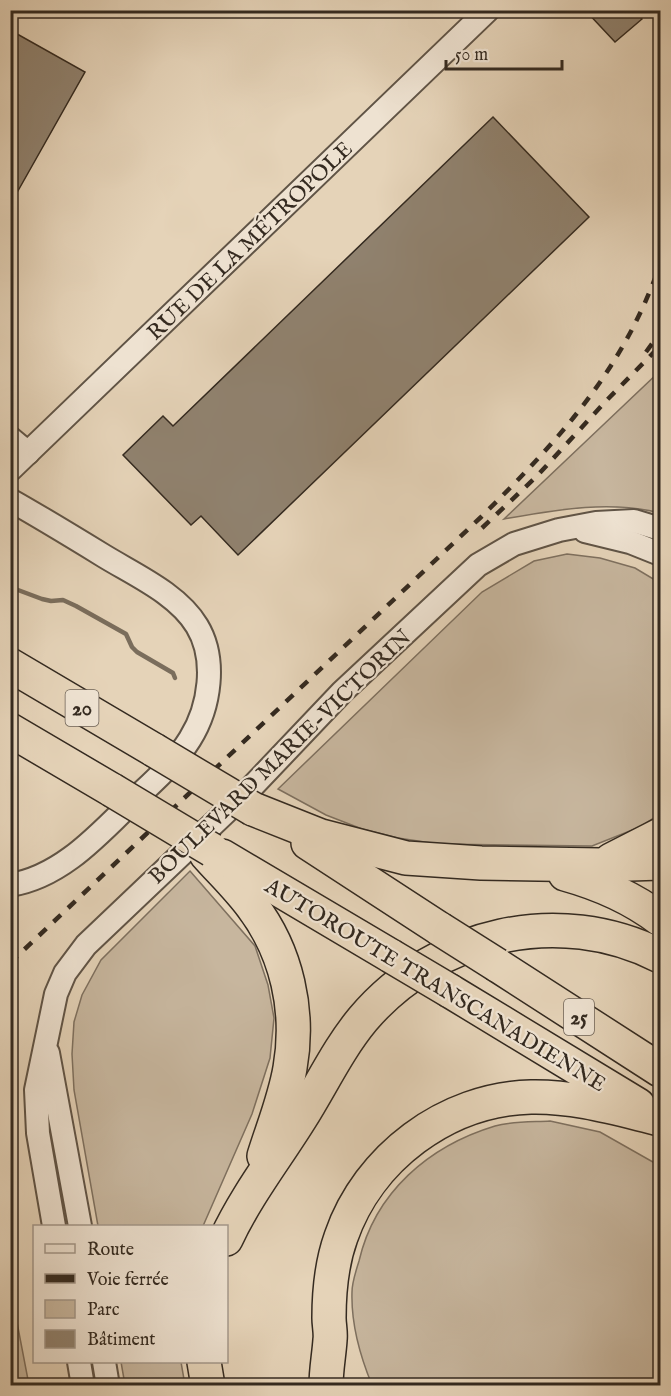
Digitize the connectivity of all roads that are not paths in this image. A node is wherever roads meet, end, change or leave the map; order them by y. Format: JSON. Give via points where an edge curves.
{"nodes":[{"id":1,"x":488,"y":10,"type":"edge"},
{"id":2,"x":10,"y":438,"type":"edge"},
{"id":3,"x":28,"y":453,"type":"junction"},
{"id":4,"x":10,"y":470,"type":"edge"},
{"id":5,"x":10,"y":500,"type":"edge"},
{"id":6,"x":572,"y":528,"type":"junction"},
{"id":7,"x":660,"y":529,"type":"edge"},
{"id":8,"x":660,"y":555,"type":"edge"},
{"id":9,"x":10,"y":665,"type":"edge"},
{"id":10,"x":10,"y":729,"type":"edge"},
{"id":11,"x":154,"y":750,"type":"joint"},
{"id":12,"x":253,"y":810,"type":"junction"},
{"id":13,"x":660,"y":835,"type":"edge"},
{"id":14,"x":202,"y":847,"type":"junction"},
{"id":15,"x":501,"y":863,"type":"junction"},
{"id":16,"x":660,"y":863,"type":"edge"},
{"id":17,"x":601,"y":865,"type":"junction"},
{"id":18,"x":10,"y":885,"type":"edge"},
{"id":19,"x":660,"y":919,"type":"edge"},
{"id":20,"x":660,"y":956,"type":"edge"},
{"id":21,"x":46,"y":1042,"type":"junction"},
{"id":22,"x":660,"y":1070,"type":"edge"},
{"id":23,"x":660,"y":1118,"type":"edge"},
{"id":24,"x":255,"y":1187,"type":"junction"},
{"id":25,"x":54,"y":1225,"type":"edge"},
{"id":26,"x":80,"y":1225,"type":"edge"},
{"id":27,"x":228,"y":1235,"type":"edge"},
{"id":28,"x":330,"y":1339,"type":"junction"},
{"id":29,"x":79,"y":1363,"type":"edge"},
{"id":30,"x":104,"y":1363,"type":"edge"},
{"id":31,"x":204,"y":1363,"type":"edge"},
{"id":32,"x":83,"y":1386,"type":"edge"},
{"id":33,"x":108,"y":1386,"type":"edge"},
{"id":34,"x":208,"y":1386,"type":"edge"},
{"id":35,"x":326,"y":1386,"type":"edge"},
{"id":36,"x":349,"y":1386,"type":"edge"}],
"edges":[{"from":1,"to":3,"type":"street","name":"RUE DE LA MÉTROPOLE"},
{"from":2,"to":3,"type":"street"},
{"from":3,"to":4,"type":"street","name":"RUE DE LA MÉTROPOLE"},
{"from":5,"to":18,"type":"street","via":[[178,604],[201,632],[209,669],[207,693],[196,727],[162,773],[69,859],[34,878]]},
{"from":6,"to":7,"type":"street","name":"BOULEVARD MARIE-VICTORIN","via":[[634,521]]},
{"from":6,"to":8,"type":"street","name":"BOULEVARD MARIE-VICTORIN","via":[[630,542]]},
{"from":6,"to":21,"type":"street","name":"BOULEVARD MARIE-VICTORIN","via":[[525,540],[478,565],[342,692],[248,791],[77,954],[56,994]]},
{"from":9,"to":11,"type":"highway","number":"20"},
{"from":10,"to":14,"type":"highway","number":"20","bridge":true},
{"from":11,"to":12,"type":"highway","number":"25","bridge":true},
{"from":12,"to":15,"type":"highway","via":[[321,836],[390,855]]},
{"from":12,"to":22,"type":"highway","name":"AUTOROUTE TRANSCANADIENNE","number":"25","bridge":true},
{"from":13,"to":17,"type":"highway"},
{"from":14,"to":23,"type":"highway","name":"AUTOROUTE TRANSCANADIENNE","number":"25","bridge":true},
{"from":14,"to":24,"type":"highway","via":[[263,923],[284,966],[291,997],[294,1027],[290,1070]]},
{"from":15,"to":17,"type":"highway"},
{"from":15,"to":19,"type":"highway","via":[[596,882]]},
{"from":16,"to":17,"type":"highway"},
{"from":20,"to":24,"type":"highway","via":[[611,937],[553,930],[490,939],[437,958],[399,985],[363,1019]]},
{"from":21,"to":25,"type":"street","name":"BOULEVARD MARIE-VICTORIN","via":[[36,1090],[36,1113]]},
{"from":21,"to":26,"type":"street","name":"BOULEVARD MARIE-VICTORIN"},
{"from":23,"to":28,"type":"highway","via":[[562,1098],[513,1098],[464,1111],[410,1141],[374,1176],[344,1230],[331,1283]]},
{"from":24,"to":27,"type":"highway"},
{"from":28,"to":35,"type":"highway"},
{"from":28,"to":36,"type":"highway"},
{"from":29,"to":32,"type":"street"},
{"from":30,"to":33,"type":"street"},
{"from":31,"to":34,"type":"highway"}]}
